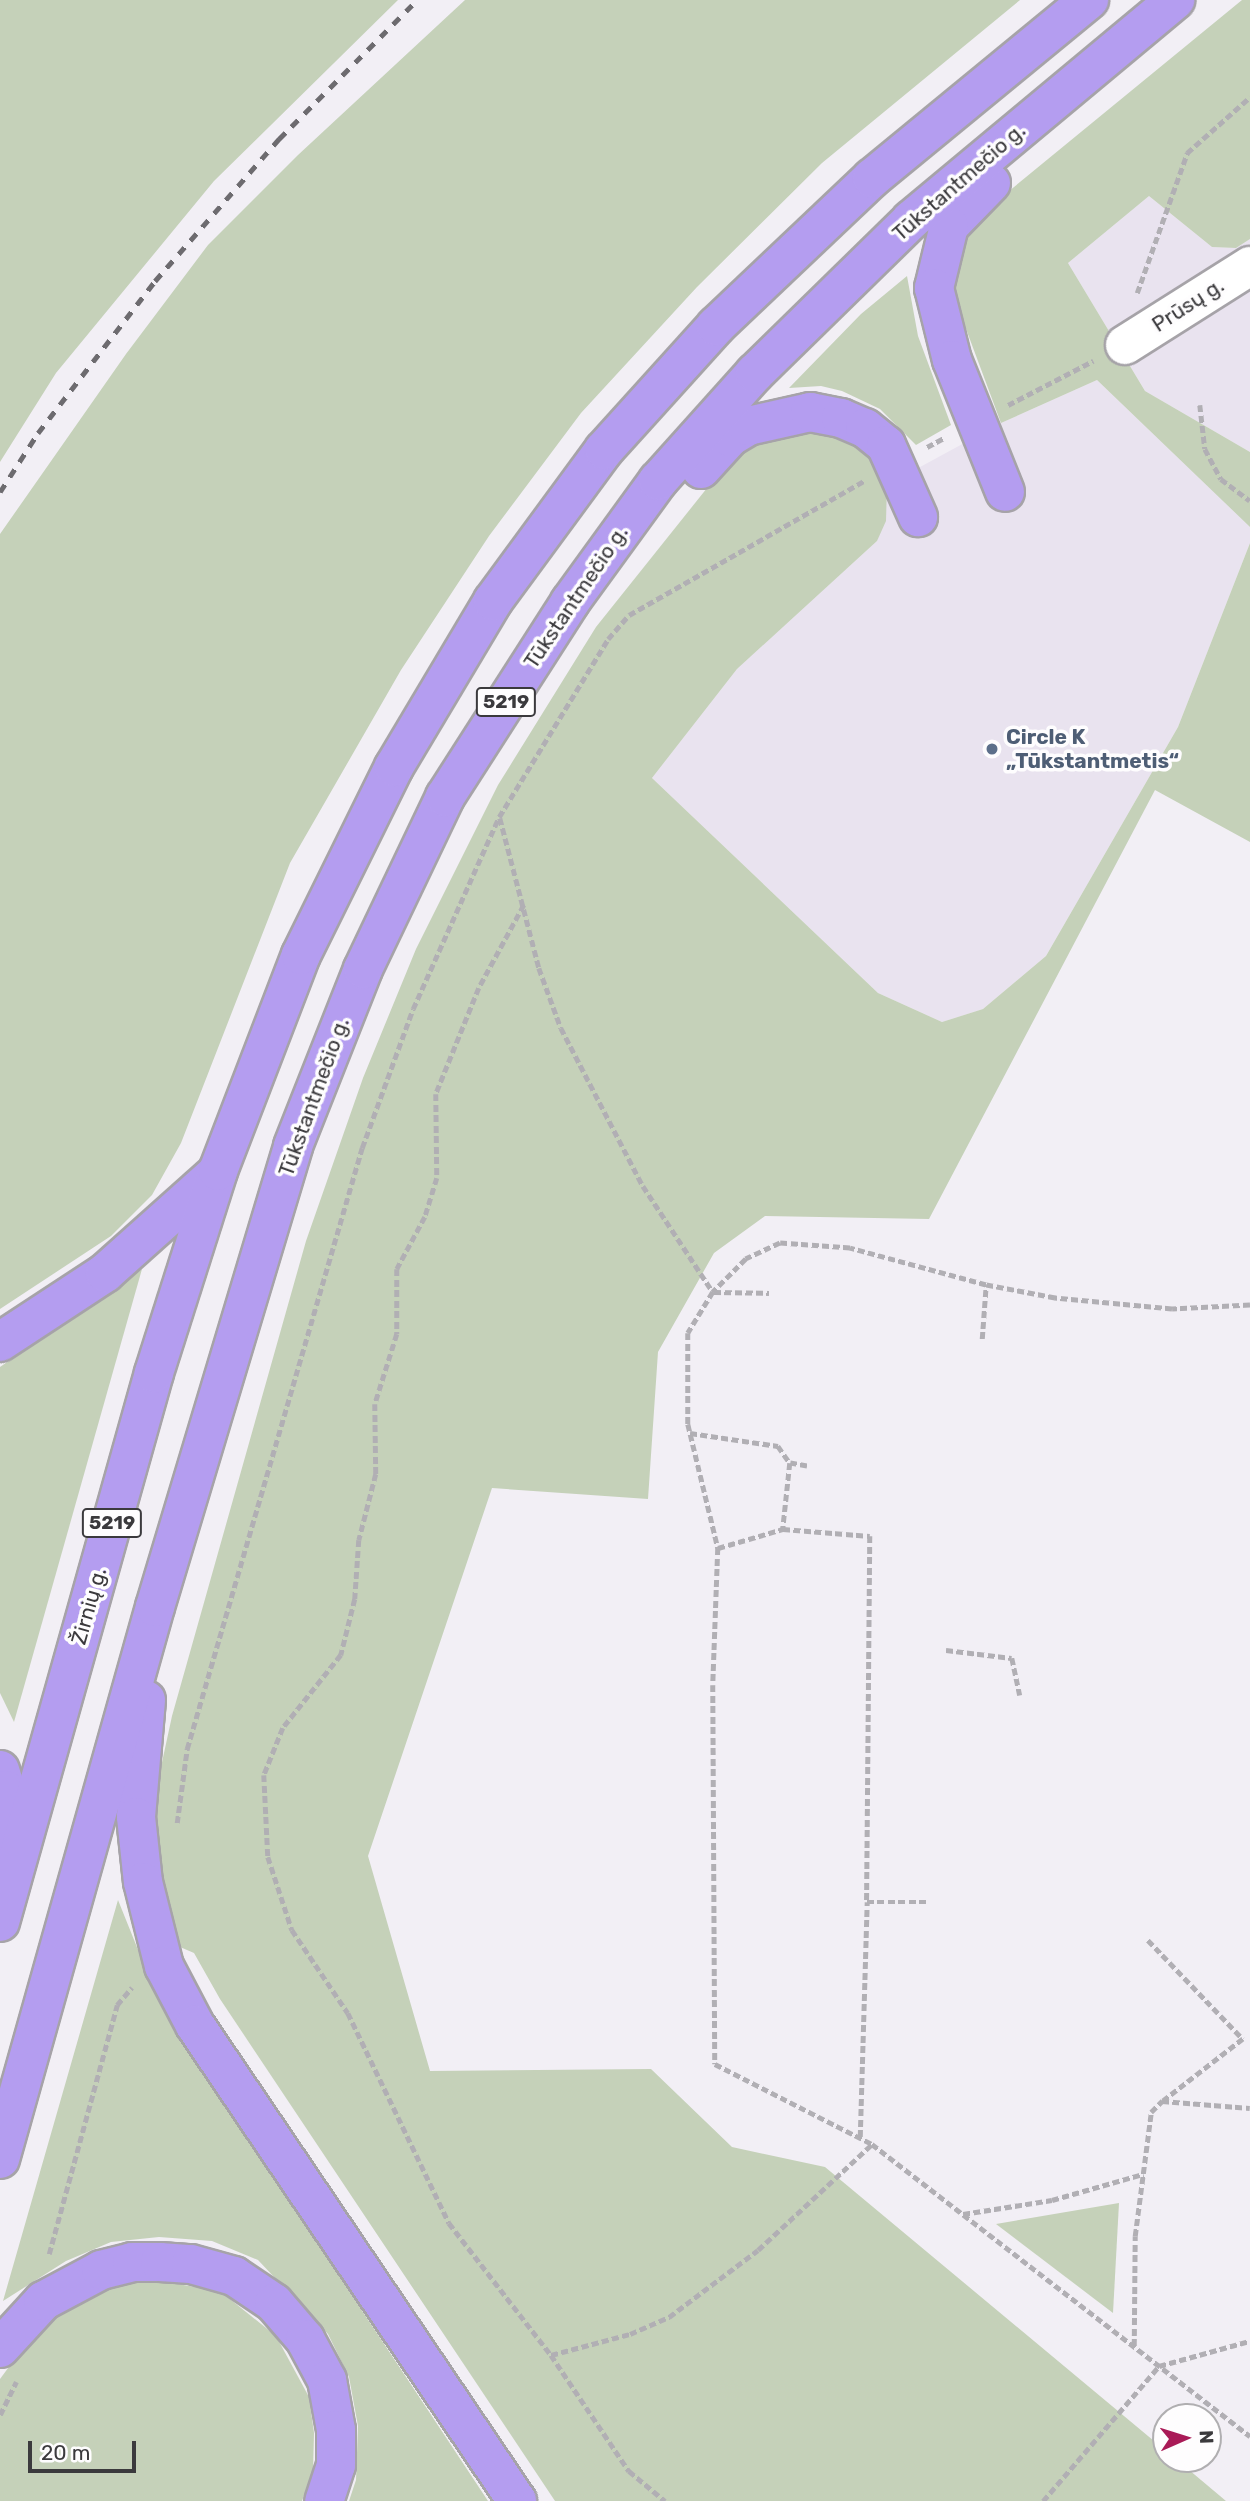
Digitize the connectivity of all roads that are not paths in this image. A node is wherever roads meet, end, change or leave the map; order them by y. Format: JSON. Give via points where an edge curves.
{"nodes":[{"id":1,"x":1089,"y":0,"type":"edge"},
{"id":2,"x":1175,"y":0,"type":"edge"},
{"id":3,"x":1082,"y":77,"type":"junction"},
{"id":4,"x":1250,"y":265,"type":"edge"},
{"id":5,"x":1125,"y":345,"type":"road end"},
{"id":6,"x":1005,"y":492,"type":"dead end"},
{"id":7,"x":918,"y":517,"type":"dead end"},
{"id":8,"x":570,"y":602,"type":"junction"},
{"id":9,"x":218,"y":1171,"type":"junction"},
{"id":10,"x":0,"y":1342,"type":"edge"},
{"id":11,"x":155,"y":1607,"type":"junction"},
{"id":12,"x":0,"y":1770,"type":"edge"},
{"id":13,"x":13,"y":1877,"type":"junction"},
{"id":14,"x":0,"y":1922,"type":"edge"},
{"id":15,"x":0,"y":2159,"type":"edge"},
{"id":16,"x":11,"y":2360,"type":"edge"},
{"id":17,"x":324,"y":2501,"type":"edge"},
{"id":18,"x":517,"y":2501,"type":"edge"}],
"edges":[{"from":1,"to":9,"type":"highway","number":"5219","via":[[872,177],[716,326],[596,461],[493,601],[394,766],[301,955]]},
{"from":2,"to":3,"type":"highway","name":"Tūkstantmečio g.","number":"5219"},
{"from":3,"to":6,"type":"highway","via":[[1031,150],[968,202],[949,226],[936,266],[936,310]]},
{"from":3,"to":8,"type":"highway","name":"Tūkstantmečio g.","number":"5219","via":[[911,220],[755,373],[658,481]]},
{"from":4,"to":5,"type":"street","name":"Prūsų g."},
{"from":7,"to":8,"type":"highway","via":[[898,463],[865,428],[810,412],[748,426],[730,437],[624,553]]},
{"from":8,"to":11,"type":"highway","name":"Tūkstantmečio g.","number":"5219","via":[[445,797],[363,969],[293,1146]]},
{"from":9,"to":10,"type":"highway","via":[[105,1273]]},
{"from":9,"to":13,"type":"highway","name":"Žirnių g.","number":"5219","via":[[154,1373]]},
{"from":11,"to":15,"type":"highway","number":"5219"},
{"from":11,"to":18,"type":"highway","via":[[136,1817],[143,1882],[164,1966],[195,2025]]},
{"from":12,"to":13,"type":"highway","via":[[6,1790]]},
{"from":13,"to":14,"type":"highway","name":"Žirnių g.","number":"5219"},
{"from":16,"to":17,"type":"highway","via":[[43,2301],[101,2270],[132,2262],[160,2262],[191,2264],[234,2276],[274,2303],[305,2339],[327,2381],[336,2454]]}]}
